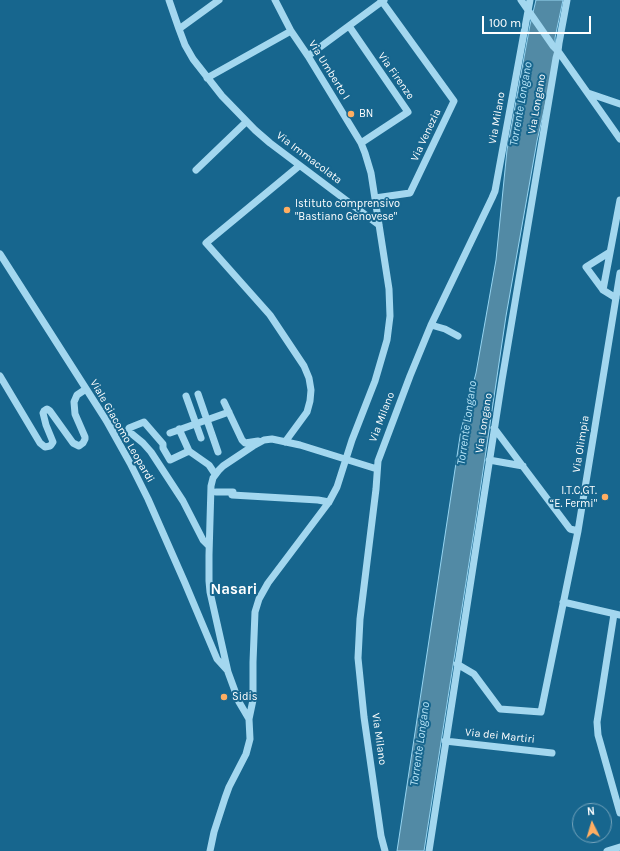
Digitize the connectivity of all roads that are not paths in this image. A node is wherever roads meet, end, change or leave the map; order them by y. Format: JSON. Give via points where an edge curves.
{"nodes":[{"id":1,"x":169,"y":0,"type":"edge"},
{"id":2,"x":219,"y":0,"type":"edge"},
{"id":3,"x":275,"y":0,"type":"edge"},
{"id":4,"x":383,"y":0,"type":"edge"},
{"id":5,"x":521,"y":0,"type":"edge"},
{"id":6,"x":530,"y":0,"type":"edge"},
{"id":7,"x":567,"y":0,"type":"edge"},
{"id":8,"x":530,"y":13,"type":"junction"},
{"id":9,"x":349,"y":26,"type":"junction"},
{"id":10,"x":179,"y":29,"type":"junction"},
{"id":11,"x":291,"y":31,"type":"junction"},
{"id":12,"x":556,"y":49,"type":"junction"},
{"id":13,"x":308,"y":56,"type":"junction"},
{"id":14,"x":207,"y":78,"type":"junction"},
{"id":15,"x":588,"y":93,"type":"junction"},
{"id":16,"x":620,"y":104,"type":"edge"},
{"id":17,"x":246,"y":122,"type":"junction"},
{"id":18,"x":620,"y":139,"type":"edge"},
{"id":19,"x":361,"y":143,"type":"junction"},
{"id":20,"x":299,"y":166,"type":"junction"},
{"id":21,"x":196,"y":170,"type":"dead end"},
{"id":22,"x":375,"y":198,"type":"junction"},
{"id":23,"x":620,"y":200,"type":"edge"},
{"id":24,"x":379,"y":225,"type":"junction"},
{"id":25,"x":610,"y":252,"type":"junction"},
{"id":26,"x":0,"y":254,"type":"edge"},
{"id":27,"x":620,"y":273,"type":"edge"},
{"id":28,"x":619,"y":281,"type":"edge"},
{"id":29,"x":603,"y":290,"type":"junction"},
{"id":30,"x":616,"y":298,"type":"junction"},
{"id":31,"x":431,"y":325,"type":"junction"},
{"id":32,"x":458,"y":336,"type":"dead end"},
{"id":33,"x":0,"y":376,"type":"edge"},
{"id":34,"x":86,"y":389,"type":"junction"},
{"id":35,"x":198,"y":394,"type":"dead end"},
{"id":36,"x":186,"y":396,"type":"dead end"},
{"id":37,"x":224,"y":402,"type":"dead end"},
{"id":38,"x":229,"y":412,"type":"junction"},
{"id":39,"x":106,"y":420,"type":"junction"},
{"id":40,"x":208,"y":420,"type":"junction"},
{"id":41,"x":196,"y":424,"type":"junction"},
{"id":42,"x":494,"y":428,"type":"junction"},
{"id":43,"x":179,"y":430,"type":"junction"},
{"id":44,"x":170,"y":433,"type":"dead end"},
{"id":45,"x":127,"y":435,"type":"junction"},
{"id":46,"x":201,"y":438,"type":"dead end"},
{"id":47,"x":260,"y":442,"type":"junction"},
{"id":48,"x":286,"y":442,"type":"junction"},
{"id":49,"x":190,"y":451,"type":"junction"},
{"id":50,"x":218,"y":452,"type":"dead end"},
{"id":51,"x":346,"y":459,"type":"junction"},
{"id":52,"x":489,"y":460,"type":"junction"},
{"id":53,"x":523,"y":466,"type":"junction"},
{"id":54,"x":377,"y":469,"type":"junction"},
{"id":55,"x":215,"y":474,"type":"junction"},
{"id":56,"x":216,"y":492,"type":"dead end"},
{"id":57,"x":329,"y":502,"type":"junction"},
{"id":58,"x":578,"y":531,"type":"junction"},
{"id":59,"x":209,"y":546,"type":"junction"},
{"id":60,"x":563,"y":602,"type":"junction"},
{"id":61,"x":617,"y":614,"type":"edge"},
{"id":62,"x":458,"y":664,"type":"junction"},
{"id":63,"x":228,"y":672,"type":"junction"},
{"id":64,"x":249,"y":719,"type":"junction"},
{"id":65,"x":445,"y":741,"type":"junction"},
{"id":66,"x":552,"y":753,"type":"dead end"},
{"id":67,"x":620,"y":813,"type":"edge"},
{"id":68,"x":620,"y":846,"type":"edge"},
{"id":69,"x":210,"y":851,"type":"edge"},
{"id":70,"x":385,"y":851,"type":"edge"},
{"id":71,"x":429,"y":851,"type":"edge"},
{"id":72,"x":607,"y":851,"type":"edge"}],
"edges":[{"from":1,"to":10,"type":"street","name":"Via Immacolata"},
{"from":2,"to":10,"type":"street"},
{"from":3,"to":11,"type":"street","name":"Via Umberto I"},
{"from":4,"to":9,"type":"street"},
{"from":4,"to":22,"type":"street","name":"Via Venezia","via":[[454,101],[410,193]]},
{"from":5,"to":8,"type":"street"},
{"from":6,"to":8,"type":"street","name":"Via Milano"},
{"from":7,"to":12,"type":"street","name":"Via Longano"},
{"from":8,"to":12,"type":"street"},
{"from":8,"to":31,"type":"street","name":"Via Milano","via":[[494,191]]},
{"from":9,"to":13,"type":"street"},
{"from":9,"to":19,"type":"street","name":"Via Firenze","via":[[408,112]]},
{"from":10,"to":14,"type":"street","name":"Via Immacolata","via":[[189,52]]},
{"from":11,"to":13,"type":"street","name":"Via Umberto I"},
{"from":11,"to":14,"type":"street"},
{"from":12,"to":15,"type":"street"},
{"from":12,"to":42,"type":"street","name":"Via Longano"},
{"from":13,"to":19,"type":"street","name":"Via Umberto I"},
{"from":14,"to":17,"type":"street","name":"Via Immacolata"},
{"from":15,"to":16,"type":"street"},
{"from":15,"to":18,"type":"street"},
{"from":17,"to":20,"type":"street","name":"Via Immacolata"},
{"from":17,"to":21,"type":"street"},
{"from":19,"to":22,"type":"street","name":"Via Umberto I","via":[[372,173]]},
{"from":20,"to":24,"type":"street","name":"Via Immacolata"},
{"from":20,"to":48,"type":"street","via":[[206,243],[270,315],[304,366],[309,378],[311,390],[307,412]]},
{"from":22,"to":24,"type":"street","name":"Via Umberto I"},
{"from":23,"to":25,"type":"street"},
{"from":24,"to":51,"type":"street","name":"Via Umberto I","via":[[390,316],[375,381]]},
{"from":25,"to":29,"type":"street"},
{"from":25,"to":29,"type":"street","via":[[586,267]]},
{"from":26,"to":34,"type":"street","name":"Viale Giacomo Leopardi"},
{"from":27,"to":28,"type":"street","name":"Via Olimpia"},
{"from":28,"to":30,"type":"street","name":"Via Olimpia"},
{"from":29,"to":30,"type":"street"},
{"from":30,"to":58,"type":"street","name":"Via Olimpia"},
{"from":31,"to":32,"type":"street"},
{"from":31,"to":54,"type":"street","name":"Via Milano","via":[[391,425]]},
{"from":33,"to":34,"type":"street","via":[[40,443],[45,447],[53,442],[43,413],[47,409],[73,443],[77,446],[83,444],[85,437],[75,414],[74,402],[77,395]]},
{"from":34,"to":39,"type":"street","name":"Viale Giacomo Leopardi"},
{"from":35,"to":40,"type":"street"},
{"from":36,"to":41,"type":"street"},
{"from":37,"to":38,"type":"street"},
{"from":38,"to":40,"type":"street"},
{"from":38,"to":47,"type":"street","via":[[245,443]]},
{"from":39,"to":45,"type":"street","via":[[111,420],[124,435]]},
{"from":39,"to":63,"type":"street","name":"Viale Giacomo Leopardi","via":[[148,499],[218,659]]},
{"from":40,"to":41,"type":"street"},
{"from":40,"to":50,"type":"street"},
{"from":41,"to":43,"type":"street"},
{"from":41,"to":46,"type":"street"},
{"from":42,"to":52,"type":"street","name":"Via Longano"},
{"from":42,"to":53,"type":"street"},
{"from":43,"to":44,"type":"street"},
{"from":43,"to":49,"type":"street"},
{"from":45,"to":49,"type":"street","via":[[129,428],[144,422],[163,444],[170,460]]},
{"from":45,"to":59,"type":"street","via":[[132,434],[151,452]]},
{"from":47,"to":48,"type":"street","via":[[272,439]]},
{"from":47,"to":55,"type":"street"},
{"from":48,"to":51,"type":"street"},
{"from":49,"to":55,"type":"street","via":[[209,465]]},
{"from":51,"to":54,"type":"street"},
{"from":51,"to":57,"type":"street","name":"Via Umberto I"},
{"from":52,"to":53,"type":"street"},
{"from":52,"to":62,"type":"street","name":"Via Longano"},
{"from":53,"to":58,"type":"street","via":[[570,528]]},
{"from":54,"to":70,"type":"street","name":"Via Milano","via":[[358,658],[364,717]]},
{"from":55,"to":59,"type":"street","via":[[211,481]]},
{"from":56,"to":57,"type":"street"},
{"from":57,"to":64,"type":"street","name":"Via Umberto I","via":[[276,570],[259,599],[255,612],[253,700]]},
{"from":58,"to":60,"type":"street","name":"Via Olimpia"},
{"from":59,"to":63,"type":"street","via":[[210,592]]},
{"from":60,"to":61,"type":"street"},
{"from":60,"to":62,"type":"street","name":"Via Olimpia","via":[[541,712],[500,709],[474,674]]},
{"from":61,"to":67,"type":"street","via":[[597,722],[598,735]]},
{"from":62,"to":65,"type":"street","name":"Via Longano"},
{"from":63,"to":64,"type":"street","via":[[239,702]]},
{"from":64,"to":69,"type":"street","via":[[249,744],[229,787]]},
{"from":65,"to":66,"type":"street","name":"Via dei Martiri"},
{"from":65,"to":71,"type":"street","name":"Via Longano"},
{"from":68,"to":72,"type":"street"}]}
